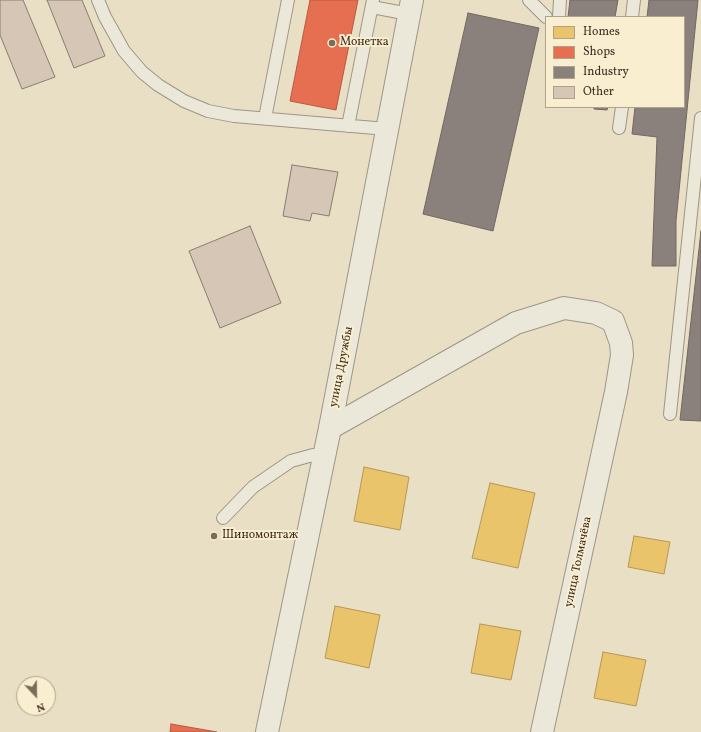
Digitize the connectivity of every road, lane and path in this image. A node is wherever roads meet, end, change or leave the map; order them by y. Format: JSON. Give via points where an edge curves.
{"nodes":[{"id":1,"x":98,"y":0,"type":"edge"},
{"id":2,"x":288,"y":0,"type":"edge"},
{"id":3,"x":529,"y":0,"type":"edge"},
{"id":4,"x":560,"y":0,"type":"edge"},
{"id":5,"x":634,"y":0,"type":"edge"},
{"id":6,"x":372,"y":3,"type":"edge"},
{"id":7,"x":410,"y":7,"type":"edge"},
{"id":8,"x":545,"y":16,"type":"edge"},
{"id":9,"x":559,"y":16,"type":"edge"},
{"id":10,"x":632,"y":16,"type":"edge"},
{"id":11,"x":622,"y":108,"type":"edge"},
{"id":12,"x":265,"y":118,"type":"junction"},
{"id":13,"x":701,"y":118,"type":"edge"},
{"id":14,"x":348,"y":126,"type":"junction"},
{"id":15,"x":619,"y":128,"type":"dead end"},
{"id":16,"x":387,"y":130,"type":"junction"},
{"id":17,"x":670,"y":414,"type":"dead end"},
{"id":18,"x":330,"y":428,"type":"junction"},
{"id":19,"x":325,"y":456,"type":"junction"},
{"id":20,"x":223,"y":518,"type":"dead end"},
{"id":21,"x":267,"y":732,"type":"edge"},
{"id":22,"x":542,"y":732,"type":"edge"}],
"edges":[{"from":1,"to":12,"type":"lane","via":[[124,51],[142,72],[158,85],[184,101],[208,111]]},
{"from":2,"to":12,"type":"lane"},
{"from":3,"to":8,"type":"lane"},
{"from":4,"to":9,"type":"lane"},
{"from":5,"to":10,"type":"lane"},
{"from":6,"to":7,"type":"lane"},
{"from":6,"to":14,"type":"lane"},
{"from":7,"to":16,"type":"street","name":"улица Дружбы"},
{"from":11,"to":15,"type":"lane"},
{"from":12,"to":14,"type":"lane"},
{"from":13,"to":17,"type":"lane"},
{"from":14,"to":16,"type":"lane"},
{"from":16,"to":18,"type":"street","name":"улица Дружбы"},
{"from":18,"to":19,"type":"street","name":"улица Дружбы"},
{"from":18,"to":22,"type":"street","name":"улица Толмачёва","via":[[516,323],[564,308],[596,313],[613,321],[621,343],[622,355],[616,392]]},
{"from":19,"to":20,"type":"lane","via":[[313,455],[291,461],[253,487]]},
{"from":19,"to":21,"type":"street","name":"улица Дружбы"}]}
